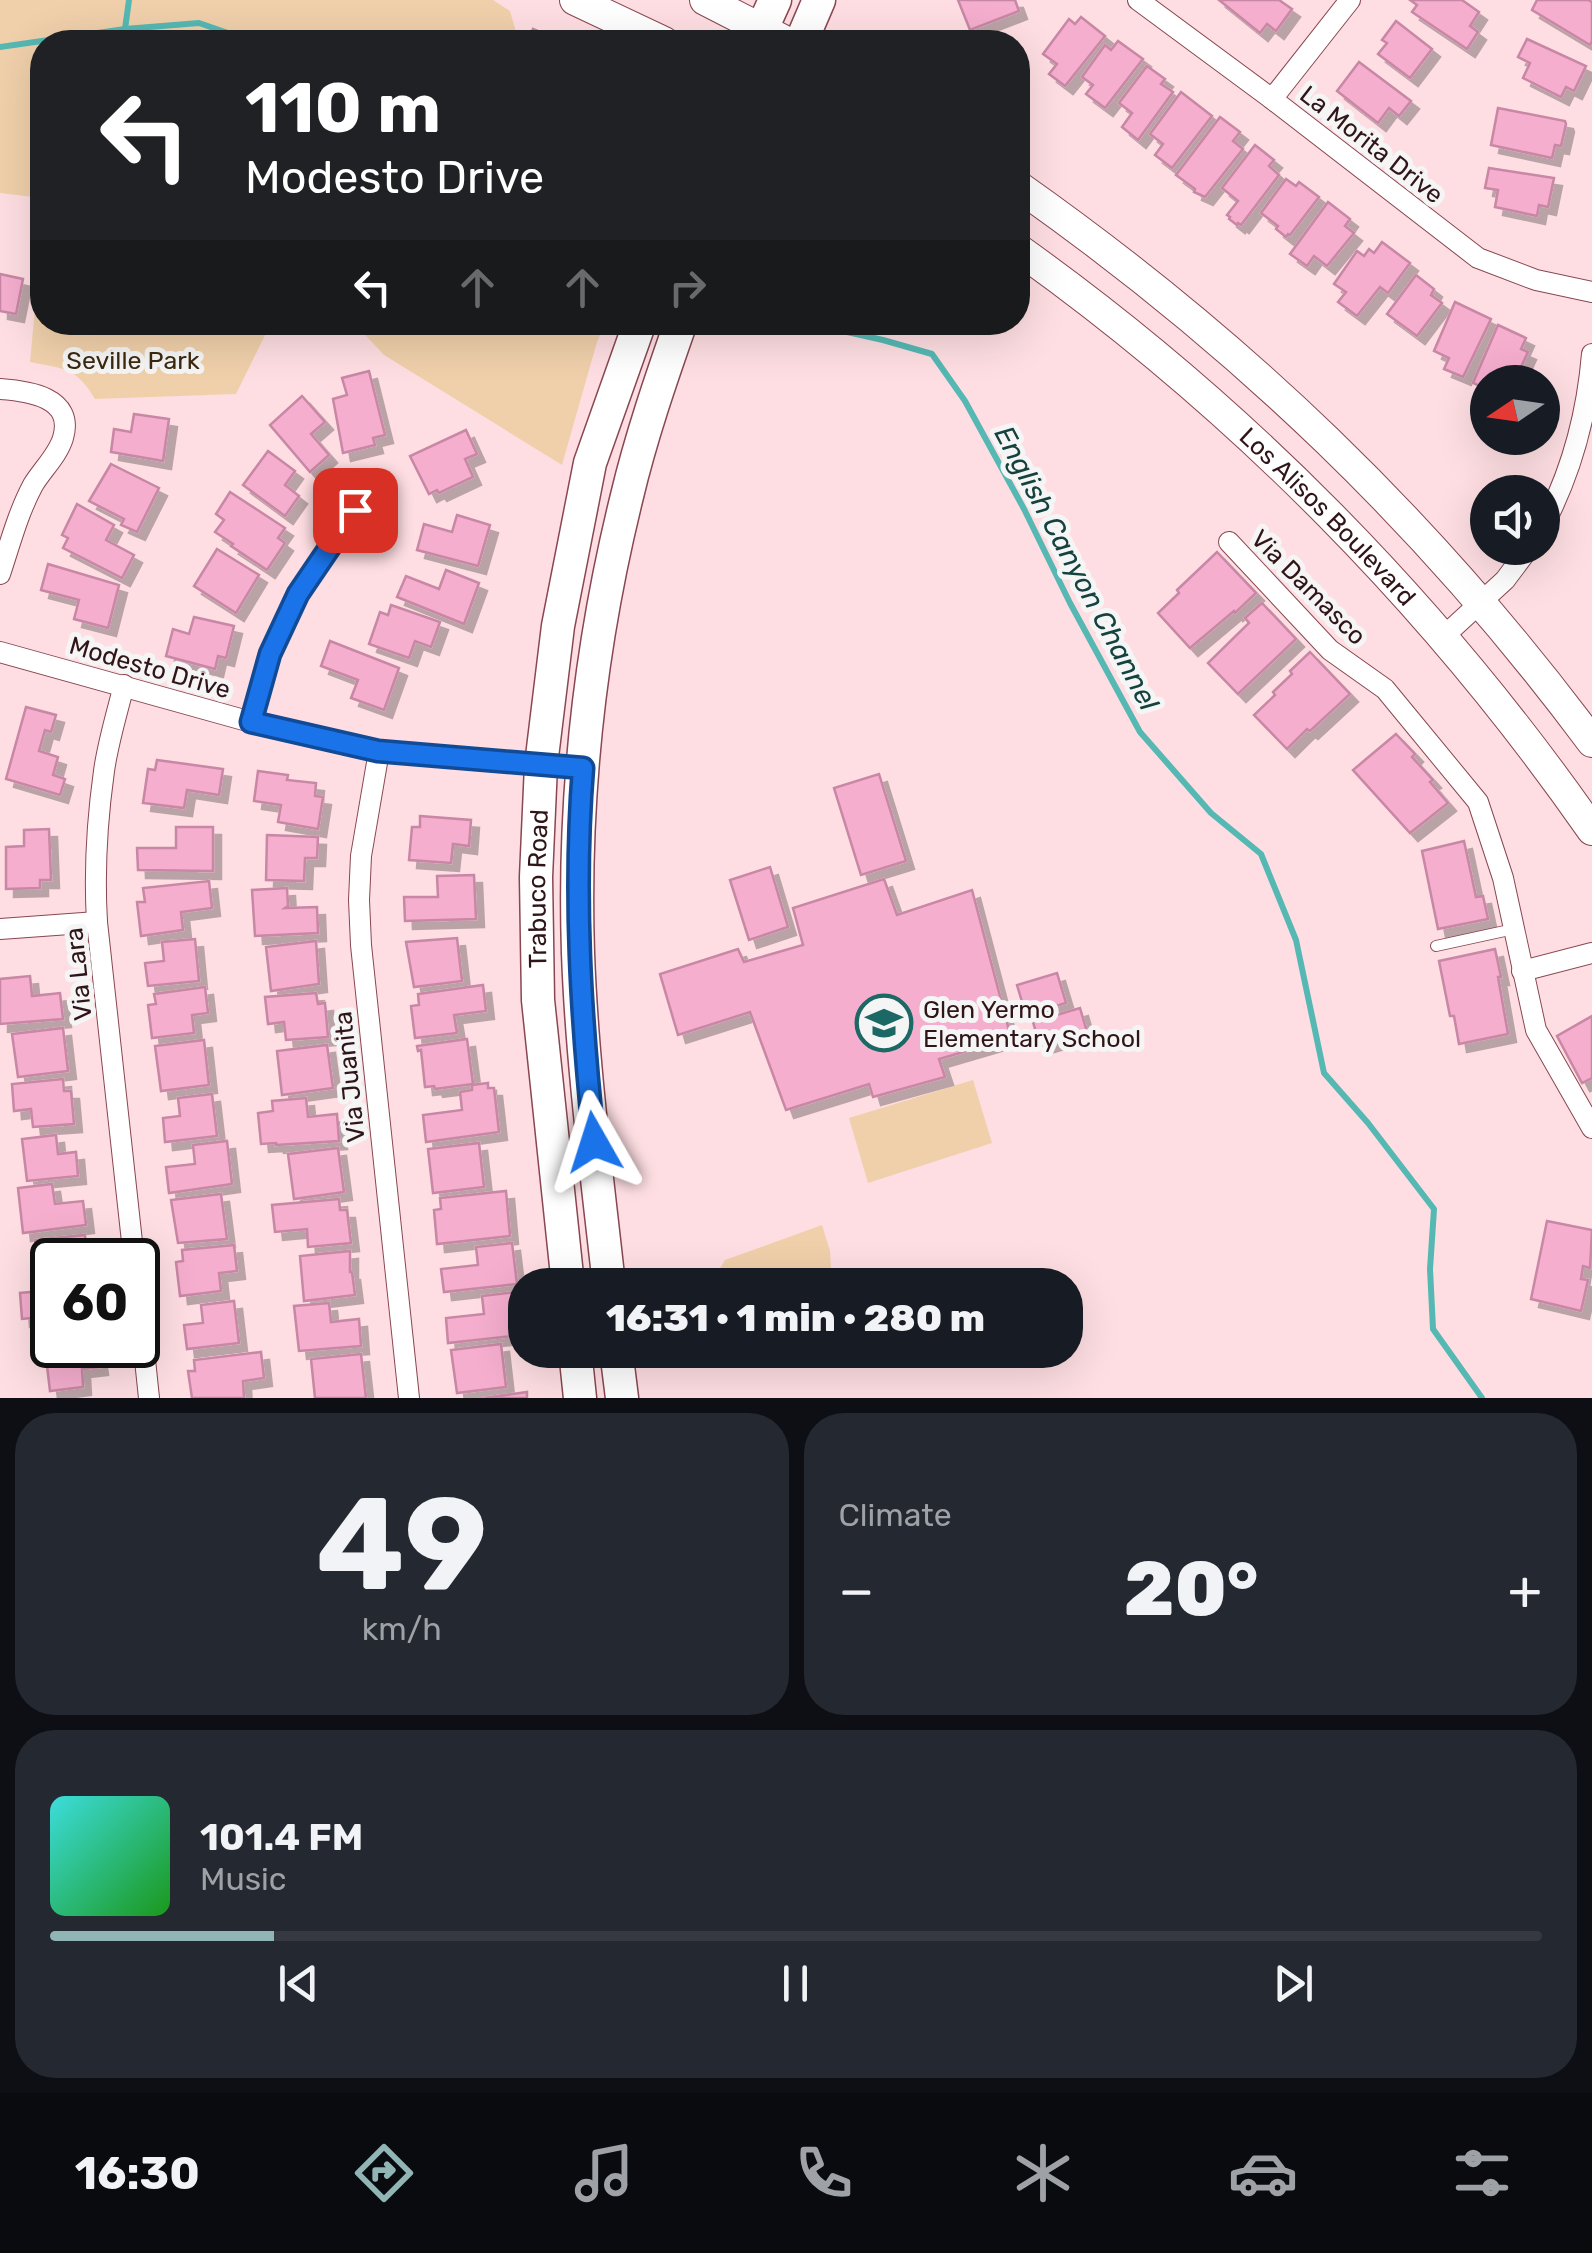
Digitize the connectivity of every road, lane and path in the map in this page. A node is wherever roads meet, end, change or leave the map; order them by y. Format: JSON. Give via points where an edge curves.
{"nodes":[{"id":1,"x":575,"y":0,"type":"edge"},
{"id":2,"x":705,"y":0,"type":"edge"},
{"id":3,"x":776,"y":0,"type":"edge"},
{"id":4,"x":819,"y":0,"type":"edge"},
{"id":5,"x":1138,"y":0,"type":"edge"},
{"id":6,"x":1350,"y":0,"type":"edge"},
{"id":7,"x":639,"y":30,"type":"edge"},
{"id":8,"x":755,"y":30,"type":"edge"},
{"id":9,"x":770,"y":30,"type":"edge"},
{"id":10,"x":805,"y":30,"type":"edge"},
{"id":11,"x":1272,"y":98,"type":"junction"},
{"id":12,"x":1030,"y":195,"type":"edge"},
{"id":13,"x":1030,"y":258,"type":"edge"},
{"id":14,"x":1592,"y":292,"type":"edge"},
{"id":15,"x":635,"y":335,"type":"edge"},
{"id":16,"x":677,"y":335,"type":"edge"},
{"id":17,"x":1592,"y":354,"type":"edge"},
{"id":18,"x":0,"y":389,"type":"edge"},
{"id":19,"x":1583,"y":458,"type":"edge"},
{"id":20,"x":1560,"y":495,"type":"edge"},
{"id":21,"x":355,"y":510,"type":"dead end"},
{"id":22,"x":1229,"y":542,"type":"dead end"},
{"id":23,"x":1517,"y":565,"type":"edge"},
{"id":24,"x":0,"y":574,"type":"edge"},
{"id":25,"x":1482,"y":602,"type":"junction"},
{"id":26,"x":1442,"y":637,"type":"junction"},
{"id":27,"x":0,"y":652,"type":"edge"},
{"id":28,"x":124,"y":685,"type":"junction"},
{"id":29,"x":251,"y":722,"type":"junction"},
{"id":30,"x":1592,"y":742,"type":"edge"},
{"id":31,"x":378,"y":751,"type":"junction"},
{"id":32,"x":540,"y":766,"type":"junction"},
{"id":33,"x":583,"y":768,"type":"junction"},
{"id":34,"x":1592,"y":830,"type":"edge"},
{"id":35,"x":97,"y":922,"type":"junction"},
{"id":36,"x":1514,"y":929,"type":"junction"},
{"id":37,"x":0,"y":930,"type":"edge"},
{"id":38,"x":1436,"y":946,"type":"dead end"},
{"id":39,"x":1592,"y":953,"type":"edge"},
{"id":40,"x":1522,"y":971,"type":"junction"},
{"id":41,"x":1592,"y":1128,"type":"edge"},
{"id":42,"x":132,"y":1238,"type":"edge"},
{"id":43,"x":566,"y":1268,"type":"edge"},
{"id":44,"x":607,"y":1268,"type":"edge"},
{"id":45,"x":146,"y":1368,"type":"edge"},
{"id":46,"x":577,"y":1368,"type":"edge"},
{"id":47,"x":618,"y":1368,"type":"edge"},
{"id":48,"x":149,"y":1398,"type":"edge"},
{"id":49,"x":410,"y":1398,"type":"edge"},
{"id":50,"x":580,"y":1398,"type":"edge"},
{"id":51,"x":622,"y":1398,"type":"edge"}],
"edges":[{"from":1,"to":7,"type":"main road"},
{"from":2,"to":8,"type":"main road"},
{"from":3,"to":9,"type":"main road"},
{"from":4,"to":10,"type":"main road"},
{"from":5,"to":11,"type":"street","name":"La Morita Drive"},
{"from":6,"to":11,"type":"street"},
{"from":11,"to":14,"type":"street","name":"La Morita Drive","via":[[1478,258]]},
{"from":12,"to":25,"type":"main road","name":"Los Alisos Boulevard","via":[[1238,356],[1347,458]]},
{"from":13,"to":26,"type":"main road","name":"Los Alisos Boulevard","via":[[1252,440]]},
{"from":15,"to":32,"type":"main road","name":"Trabuco Road","via":[[590,464],[558,626]]},
{"from":16,"to":33,"type":"main road","name":"Trabuco Road","via":[[627,493],[607,584]]},
{"from":17,"to":19,"type":"street"},
{"from":18,"to":24,"type":"street","via":[[49,399],[64,425],[18,519]]},
{"from":19,"to":20,"type":"street"},
{"from":21,"to":29,"type":"street","via":[[298,594],[270,654]]},
{"from":22,"to":36,"type":"street","name":"Via Damasco","via":[[1330,650],[1385,689],[1478,802]]},
{"from":23,"to":25,"type":"street"},
{"from":25,"to":26,"type":"street"},
{"from":25,"to":30,"type":"main road","name":"Los Alisos Boulevard"},
{"from":26,"to":34,"type":"main road","name":"Los Alisos Boulevard"},
{"from":27,"to":28,"type":"street","name":"Modesto Drive"},
{"from":28,"to":29,"type":"street","name":"Modesto Drive"},
{"from":28,"to":35,"type":"street","name":"Via Lara","via":[[104,767]]},
{"from":29,"to":31,"type":"street","name":"Modesto Drive"},
{"from":31,"to":32,"type":"street","name":"Modesto Drive"},
{"from":31,"to":49,"type":"street","name":"Via Juanita","via":[[361,856],[360,930]]},
{"from":32,"to":33,"type":"street","name":"Modesto Drive"},
{"from":32,"to":43,"type":"main road","name":"Trabuco Road","via":[[538,982]]},
{"from":33,"to":44,"type":"main road","name":"Trabuco Road","via":[[578,954]]},
{"from":35,"to":37,"type":"street"},
{"from":35,"to":42,"type":"street","name":"Via Lara"},
{"from":36,"to":38,"type":"lane"},
{"from":36,"to":40,"type":"street","name":"Via Damasco"},
{"from":39,"to":40,"type":"street"},
{"from":40,"to":41,"type":"street","name":"Via Damasco","via":[[1536,1030]]},
{"from":45,"to":48,"type":"street"},
{"from":46,"to":50,"type":"main road"},
{"from":47,"to":51,"type":"main road"}]}
